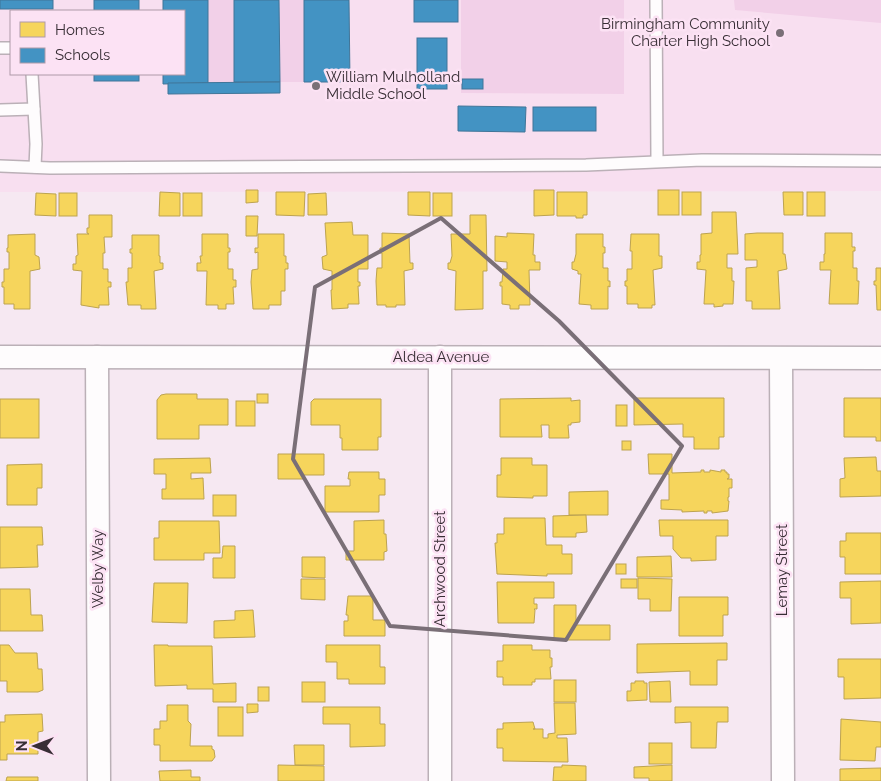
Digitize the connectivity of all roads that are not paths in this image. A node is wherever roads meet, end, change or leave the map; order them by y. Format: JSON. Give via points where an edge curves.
{"nodes":[{"id":1,"x":656,"y":0,"type":"edge"},
{"id":2,"x":32,"y":75,"type":"edge"},
{"id":3,"x":34,"y":109,"type":"junction"},
{"id":4,"x":0,"y":110,"type":"edge"},
{"id":5,"x":657,"y":161,"type":"junction"},
{"id":6,"x":881,"y":161,"type":"edge"},
{"id":7,"x":0,"y":166,"type":"edge"},
{"id":8,"x":34,"y":168,"type":"junction"},
{"id":9,"x":0,"y":357,"type":"edge"},
{"id":10,"x":97,"y":357,"type":"junction"},
{"id":11,"x":440,"y":357,"type":"junction"},
{"id":12,"x":881,"y":358,"type":"edge"},
{"id":13,"x":781,"y":359,"type":"junction"},
{"id":14,"x":99,"y":781,"type":"edge"},
{"id":15,"x":440,"y":781,"type":"edge"},
{"id":16,"x":783,"y":781,"type":"edge"}],
"edges":[{"from":1,"to":5,"type":"lane"},
{"from":2,"to":3,"type":"lane"},
{"from":3,"to":4,"type":"lane"},
{"from":3,"to":8,"type":"lane"},
{"from":5,"to":6,"type":"lane"},
{"from":5,"to":8,"type":"lane","via":[[586,165]]},
{"from":7,"to":8,"type":"lane"},
{"from":9,"to":10,"type":"street","name":"Aldea Avenue"},
{"from":10,"to":11,"type":"street","name":"Aldea Avenue"},
{"from":10,"to":14,"type":"street","name":"Welby Way"},
{"from":11,"to":13,"type":"street","name":"Aldea Avenue"},
{"from":11,"to":15,"type":"street","name":"Archwood Street"},
{"from":12,"to":13,"type":"street","name":"Aldea Avenue"},
{"from":13,"to":16,"type":"street","name":"Lemay Street"}]}
